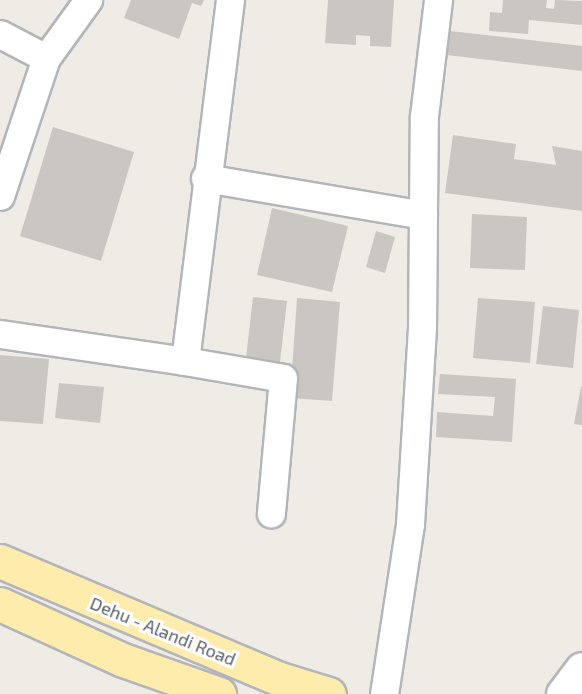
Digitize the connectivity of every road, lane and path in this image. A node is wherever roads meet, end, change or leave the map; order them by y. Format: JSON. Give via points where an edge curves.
{"nodes":[{"id":1,"x":88,"y":0,"type":"edge"},
{"id":2,"x":230,"y":0,"type":"edge"},
{"id":3,"x":438,"y":0,"type":"edge"},
{"id":4,"x":0,"y":34,"type":"edge"},
{"id":5,"x":46,"y":58,"type":"junction"},
{"id":6,"x":205,"y":178,"type":"junction"},
{"id":7,"x":0,"y":196,"type":"edge"},
{"id":8,"x":423,"y":214,"type":"junction"},
{"id":9,"x":0,"y":334,"type":"edge"},
{"id":10,"x":185,"y":361,"type":"junction"},
{"id":11,"x":271,"y":513,"type":"dead end"},
{"id":12,"x":0,"y":561,"type":"edge"},
{"id":13,"x":0,"y":604,"type":"edge"},
{"id":14,"x":582,"y":669,"type":"edge"},
{"id":15,"x":219,"y":694,"type":"edge"},
{"id":16,"x":329,"y":694,"type":"edge"},
{"id":17,"x":384,"y":694,"type":"edge"},
{"id":18,"x":563,"y":694,"type":"edge"}],
"edges":[{"from":1,"to":5,"type":"street"},
{"from":2,"to":6,"type":"street"},
{"from":3,"to":8,"type":"street","via":[[424,116]]},
{"from":4,"to":5,"type":"street"},
{"from":5,"to":7,"type":"street"},
{"from":6,"to":8,"type":"street"},
{"from":6,"to":10,"type":"street"},
{"from":8,"to":17,"type":"street","via":[[410,524]]},
{"from":9,"to":10,"type":"street"},
{"from":10,"to":11,"type":"street","via":[[283,378]]},
{"from":12,"to":16,"type":"main road","name":"Dehu - Alandi Road","via":[[280,679]]},
{"from":13,"to":15,"type":"main road","name":"Dehu - Alandi Road","via":[[123,660]]},
{"from":14,"to":18,"type":"main road"}]}
